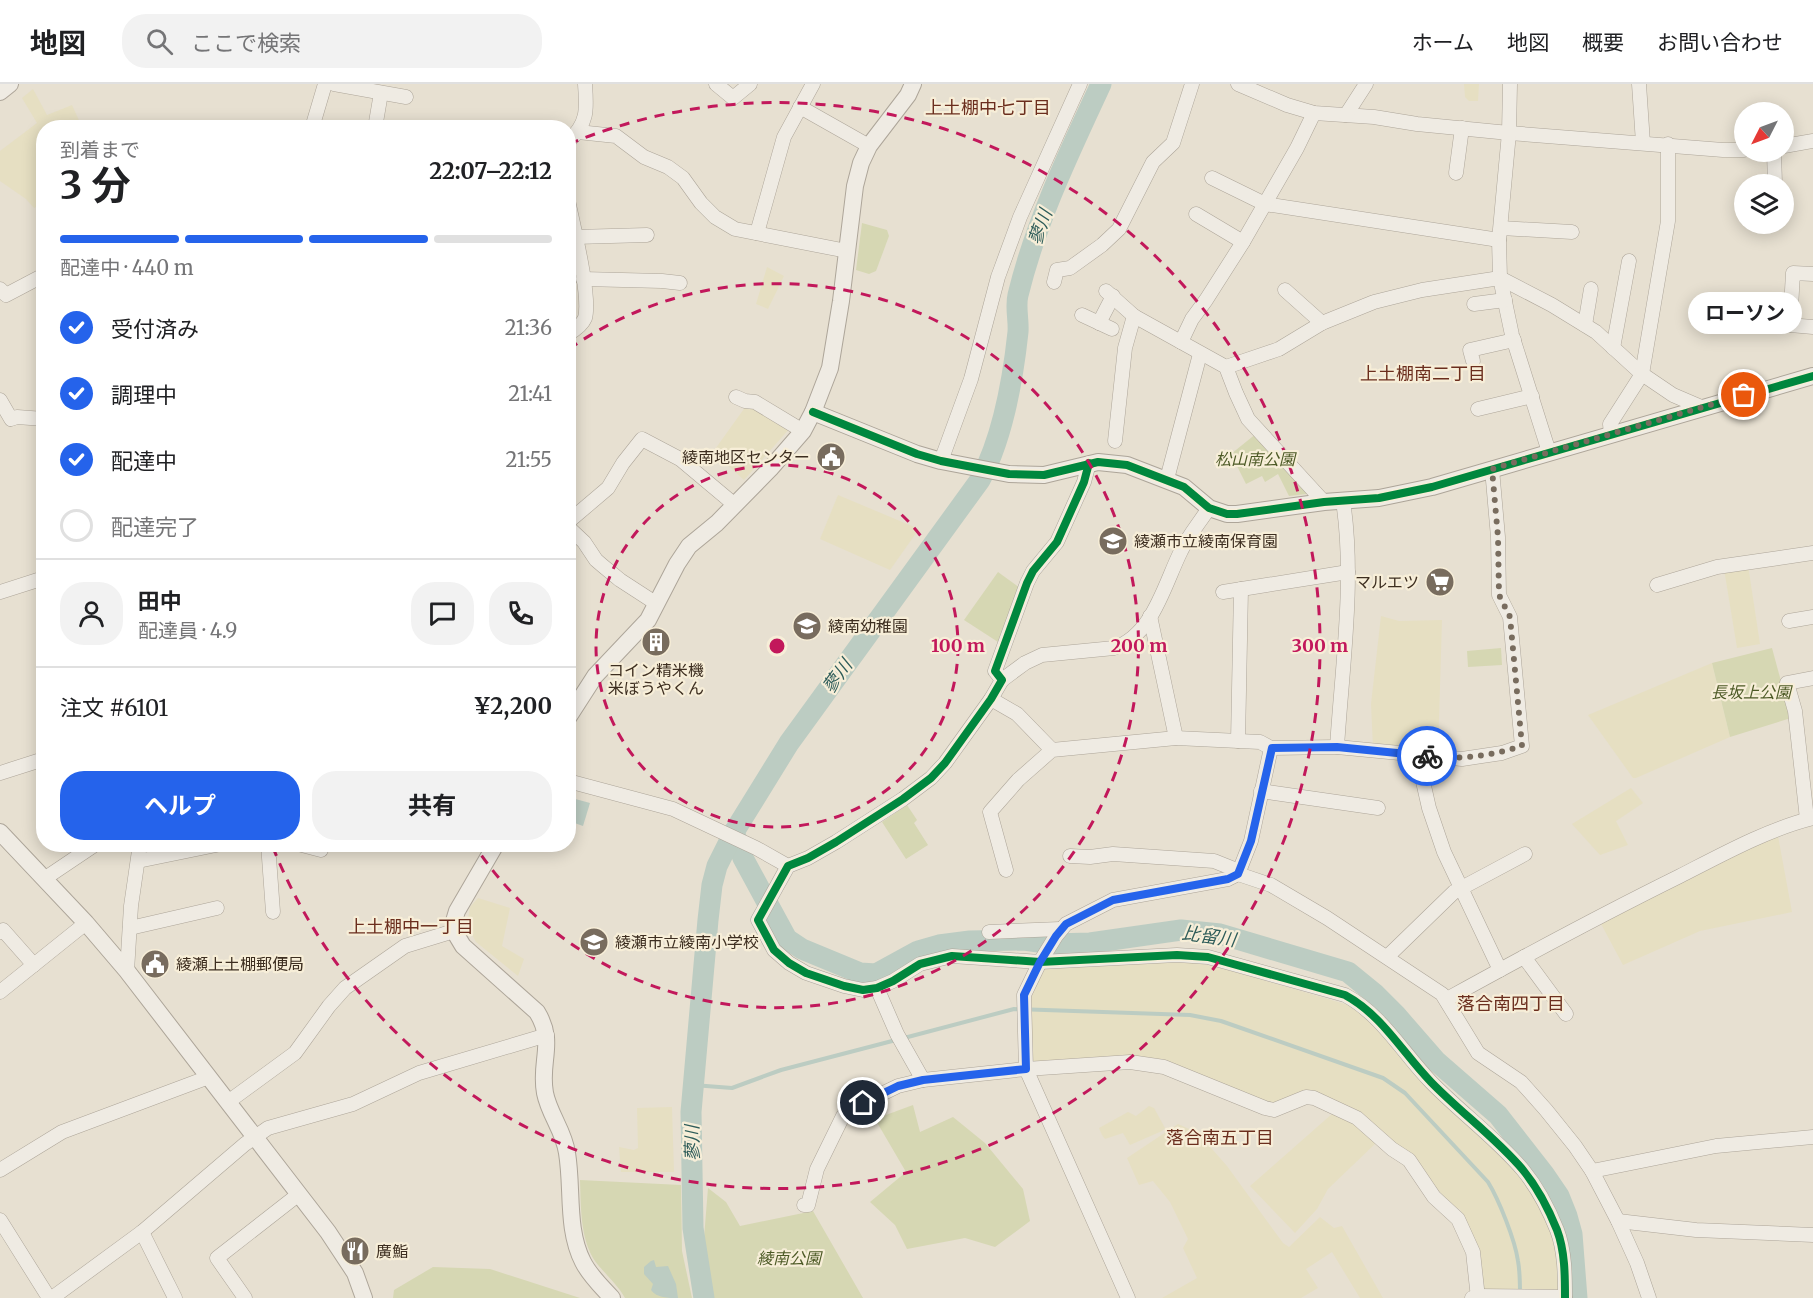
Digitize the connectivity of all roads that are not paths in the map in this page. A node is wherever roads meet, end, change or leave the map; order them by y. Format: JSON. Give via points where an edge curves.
{"nodes":[{"id":1,"x":10,"y":84,"type":"edge"},
{"id":2,"x":325,"y":84,"type":"edge"},
{"id":3,"x":334,"y":84,"type":"edge"},
{"id":4,"x":585,"y":84,"type":"edge"},
{"id":5,"x":716,"y":84,"type":"edge"},
{"id":6,"x":750,"y":84,"type":"edge"},
{"id":7,"x":813,"y":84,"type":"edge"},
{"id":8,"x":914,"y":84,"type":"edge"},
{"id":9,"x":1080,"y":84,"type":"edge"},
{"id":10,"x":1192,"y":84,"type":"edge"},
{"id":11,"x":1238,"y":84,"type":"edge"},
{"id":12,"x":1366,"y":84,"type":"edge"},
{"id":13,"x":1510,"y":84,"type":"edge"},
{"id":14,"x":1640,"y":84,"type":"edge"},
{"id":15,"x":0,"y":92,"type":"edge"},
{"id":16,"x":381,"y":93,"type":"junction"},
{"id":17,"x":406,"y":97,"type":"dead end"},
{"id":18,"x":800,"y":107,"type":"junction"},
{"id":19,"x":1314,"y":113,"type":"junction"},
{"id":20,"x":1346,"y":115,"type":"junction"},
{"id":21,"x":314,"y":120,"type":"edge"},
{"id":22,"x":376,"y":120,"type":"edge"},
{"id":23,"x":1462,"y":128,"type":"junction"},
{"id":24,"x":576,"y":132,"type":"edge"},
{"id":25,"x":1509,"y":133,"type":"junction"},
{"id":26,"x":576,"y":137,"type":"edge"},
{"id":27,"x":1813,"y":141,"type":"edge"},
{"id":28,"x":1643,"y":143,"type":"junction"},
{"id":29,"x":1668,"y":144,"type":"junction"},
{"id":30,"x":1794,"y":144,"type":"edge"},
{"id":31,"x":869,"y":146,"type":"junction"},
{"id":32,"x":1734,"y":150,"type":"edge"},
{"id":33,"x":1456,"y":173,"type":"dead end"},
{"id":34,"x":1212,"y":178,"type":"dead end"},
{"id":35,"x":1265,"y":204,"type":"junction"},
{"id":36,"x":1196,"y":214,"type":"dead end"},
{"id":37,"x":1572,"y":232,"type":"dead end"},
{"id":38,"x":757,"y":233,"type":"junction"},
{"id":39,"x":1500,"y":234,"type":"junction"},
{"id":40,"x":647,"y":235,"type":"dead end"},
{"id":41,"x":576,"y":237,"type":"joint"},
{"id":42,"x":1243,"y":242,"type":"junction"},
{"id":43,"x":847,"y":250,"type":"junction"},
{"id":44,"x":1629,"y":261,"type":"dead end"},
{"id":45,"x":1813,"y":274,"type":"edge"},
{"id":46,"x":36,"y":278,"type":"edge"},
{"id":47,"x":1500,"y":278,"type":"junction"},
{"id":48,"x":583,"y":279,"type":"junction"},
{"id":49,"x":1054,"y":282,"type":"dead end"},
{"id":50,"x":680,"y":283,"type":"dead end"},
{"id":51,"x":0,"y":289,"type":"edge"},
{"id":52,"x":1285,"y":290,"type":"dead end"},
{"id":53,"x":1591,"y":290,"type":"dead end"},
{"id":54,"x":1505,"y":300,"type":"junction"},
{"id":55,"x":1474,"y":304,"type":"dead end"},
{"id":56,"x":1082,"y":315,"type":"dead end"},
{"id":57,"x":1134,"y":316,"type":"junction"},
{"id":58,"x":1099,"y":323,"type":"junction"},
{"id":59,"x":1322,"y":323,"type":"junction"},
{"id":60,"x":1585,"y":325,"type":"junction"},
{"id":61,"x":1813,"y":327,"type":"edge"},
{"id":62,"x":576,"y":329,"type":"edge"},
{"id":63,"x":1112,"y":329,"type":"dead end"},
{"id":64,"x":1514,"y":340,"type":"junction"},
{"id":65,"x":1180,"y":342,"type":"junction"},
{"id":66,"x":1613,"y":348,"type":"junction"},
{"id":67,"x":1470,"y":350,"type":"dead end"},
{"id":68,"x":1200,"y":354,"type":"junction"},
{"id":69,"x":1226,"y":367,"type":"junction"},
{"id":70,"x":1642,"y":374,"type":"junction"},
{"id":71,"x":1813,"y":376,"type":"edge"},
{"id":72,"x":1532,"y":396,"type":"junction"},
{"id":73,"x":736,"y":397,"type":"dead end"},
{"id":74,"x":0,"y":400,"type":"edge"},
{"id":75,"x":1701,"y":407,"type":"junction"},
{"id":76,"x":1478,"y":408,"type":"dead end"},
{"id":77,"x":813,"y":412,"type":"junction"},
{"id":78,"x":36,"y":419,"type":"edge"},
{"id":79,"x":803,"y":431,"type":"junction"},
{"id":80,"x":1611,"y":434,"type":"junction"},
{"id":81,"x":1115,"y":441,"type":"dead end"},
{"id":82,"x":1549,"y":452,"type":"junction"},
{"id":83,"x":941,"y":461,"type":"junction"},
{"id":84,"x":1089,"y":463,"type":"junction"},
{"id":85,"x":1492,"y":469,"type":"junction"},
{"id":86,"x":1167,"y":479,"type":"junction"},
{"id":87,"x":1324,"y":501,"type":"junction"},
{"id":88,"x":1343,"y":501,"type":"junction"},
{"id":89,"x":735,"y":505,"type":"junction"},
{"id":90,"x":1209,"y":508,"type":"junction"},
{"id":91,"x":576,"y":515,"type":"edge"},
{"id":92,"x":576,"y":534,"type":"edge"},
{"id":93,"x":1813,"y":554,"type":"edge"},
{"id":94,"x":1348,"y":572,"type":"junction"},
{"id":95,"x":36,"y":581,"type":"edge"},
{"id":96,"x":1657,"y":585,"type":"dead end"},
{"id":97,"x":1241,"y":590,"type":"junction"},
{"id":98,"x":0,"y":592,"type":"edge"},
{"id":99,"x":1223,"y":592,"type":"dead end"},
{"id":100,"x":657,"y":604,"type":"junction"},
{"id":101,"x":1150,"y":616,"type":"junction"},
{"id":102,"x":1813,"y":617,"type":"edge"},
{"id":103,"x":1790,"y":621,"type":"dead end"},
{"id":104,"x":1813,"y":678,"type":"edge"},
{"id":105,"x":1002,"y":680,"type":"junction"},
{"id":106,"x":991,"y":699,"type":"junction"},
{"id":107,"x":576,"y":706,"type":"edge"},
{"id":108,"x":1176,"y":738,"type":"junction"},
{"id":109,"x":1238,"y":741,"type":"junction"},
{"id":110,"x":1337,"y":747,"type":"junction"},
{"id":111,"x":1272,"y":748,"type":"junction"},
{"id":112,"x":1052,"y":750,"type":"junction"},
{"id":113,"x":1418,"y":755,"type":"junction"},
{"id":114,"x":36,"y":761,"type":"edge"},
{"id":115,"x":0,"y":772,"type":"edge"},
{"id":116,"x":576,"y":783,"type":"edge"},
{"id":117,"x":1261,"y":791,"type":"junction"},
{"id":118,"x":1378,"y":808,"type":"dead end"},
{"id":119,"x":1810,"y":818,"type":"edge"},
{"id":120,"x":0,"y":832,"type":"edge"},
{"id":121,"x":84,"y":852,"type":"edge"},
{"id":122,"x":139,"y":852,"type":"edge"},
{"id":123,"x":182,"y":852,"type":"edge"},
{"id":124,"x":269,"y":852,"type":"edge"},
{"id":125,"x":490,"y":852,"type":"edge"},
{"id":126,"x":1525,"y":854,"type":"dead end"},
{"id":127,"x":1070,"y":856,"type":"dead end"},
{"id":128,"x":138,"y":861,"type":"junction"},
{"id":129,"x":788,"y":866,"type":"junction"},
{"id":130,"x":1006,"y":870,"type":"dead end"},
{"id":131,"x":1239,"y":873,"type":"junction"},
{"id":132,"x":44,"y":879,"type":"junction"},
{"id":133,"x":1461,"y":888,"type":"junction"},
{"id":134,"x":217,"y":908,"type":"dead end"},
{"id":135,"x":273,"y":912,"type":"dead end"},
{"id":136,"x":86,"y":923,"type":"junction"},
{"id":137,"x":130,"y":928,"type":"junction"},
{"id":138,"x":454,"y":931,"type":"junction"},
{"id":139,"x":0,"y":932,"type":"edge"},
{"id":140,"x":989,"y":932,"type":"dead end"},
{"id":141,"x":1058,"y":932,"type":"junction"},
{"id":142,"x":1387,"y":957,"type":"junction"},
{"id":143,"x":1524,"y":957,"type":"junction"},
{"id":144,"x":1041,"y":960,"type":"junction"},
{"id":145,"x":34,"y":965,"type":"junction"},
{"id":146,"x":1500,"y":970,"type":"junction"},
{"id":147,"x":127,"y":971,"type":"junction"},
{"id":148,"x":878,"y":988,"type":"junction"},
{"id":149,"x":0,"y":992,"type":"edge"},
{"id":150,"x":1447,"y":999,"type":"junction"},
{"id":151,"x":1566,"y":1014,"type":"dead end"},
{"id":152,"x":547,"y":1035,"type":"junction"},
{"id":153,"x":1026,"y":1069,"type":"junction"},
{"id":154,"x":209,"y":1077,"type":"junction"},
{"id":155,"x":923,"y":1080,"type":"junction"},
{"id":156,"x":228,"y":1102,"type":"junction"},
{"id":157,"x":254,"y":1136,"type":"junction"},
{"id":158,"x":1813,"y":1137,"type":"edge"},
{"id":159,"x":0,"y":1170,"type":"edge"},
{"id":160,"x":1592,"y":1172,"type":"junction"},
{"id":161,"x":299,"y":1194,"type":"junction"},
{"id":162,"x":804,"y":1205,"type":"dead end"},
{"id":163,"x":0,"y":1220,"type":"edge"},
{"id":164,"x":1618,"y":1221,"type":"junction"},
{"id":165,"x":142,"y":1232,"type":"junction"},
{"id":166,"x":1813,"y":1236,"type":"edge"},
{"id":167,"x":1476,"y":1297,"type":"edge"},
{"id":168,"x":51,"y":1298,"type":"edge"},
{"id":169,"x":175,"y":1298,"type":"edge"},
{"id":170,"x":245,"y":1298,"type":"edge"},
{"id":171,"x":364,"y":1298,"type":"edge"},
{"id":172,"x":612,"y":1298,"type":"edge"},
{"id":173,"x":1128,"y":1298,"type":"edge"},
{"id":174,"x":1565,"y":1298,"type":"edge"},
{"id":175,"x":1649,"y":1298,"type":"edge"}],
"edges":[{"from":1,"to":15,"type":"street"},
{"from":2,"to":21,"type":"street"},
{"from":3,"to":16,"type":"street"},
{"from":4,"to":24,"type":"street","via":[[585,117]]},
{"from":5,"to":6,"type":"street","via":[[733,98]]},
{"from":7,"to":18,"type":"street"},
{"from":8,"to":31,"type":"street"},
{"from":9,"to":83,"type":"street","via":[[1016,227],[998,277],[971,379]]},
{"from":10,"to":49,"type":"street","via":[[1173,143],[1153,162],[1119,229],[1070,268],[1057,270]]},
{"from":11,"to":19,"type":"street"},
{"from":12,"to":20,"type":"street"},
{"from":13,"to":25,"type":"street"},
{"from":14,"to":28,"type":"street"},
{"from":16,"to":17,"type":"street"},
{"from":16,"to":22,"type":"street"},
{"from":18,"to":31,"type":"street"},
{"from":18,"to":38,"type":"street","via":[[784,137]]},
{"from":19,"to":20,"type":"street"},
{"from":19,"to":35,"type":"street"},
{"from":20,"to":23,"type":"street"},
{"from":23,"to":25,"type":"street"},
{"from":23,"to":33,"type":"street"},
{"from":25,"to":28,"type":"street"},
{"from":25,"to":39,"type":"street"},
{"from":26,"to":38,"type":"street","via":[[616,136],[682,178],[715,217],[735,229]]},
{"from":27,"to":30,"type":"street"},
{"from":28,"to":29,"type":"street"},
{"from":29,"to":32,"type":"street"},
{"from":29,"to":70,"type":"street","via":[[1668,221]]},
{"from":31,"to":43,"type":"street","via":[[855,186]]},
{"from":34,"to":35,"type":"street"},
{"from":35,"to":39,"type":"street"},
{"from":35,"to":42,"type":"street"},
{"from":36,"to":42,"type":"street"},
{"from":37,"to":39,"type":"street"},
{"from":38,"to":43,"type":"street"},
{"from":39,"to":47,"type":"street"},
{"from":40,"to":41,"type":"street"},
{"from":41,"to":48,"type":"street"},
{"from":42,"to":65,"type":"street"},
{"from":43,"to":77,"type":"street","via":[[830,368]]},
{"from":44,"to":66,"type":"street"},
{"from":45,"to":61,"type":"street","via":[[1793,273],[1784,324]]},
{"from":46,"to":51,"type":"street","via":[[6,295]]},
{"from":47,"to":54,"type":"street"},
{"from":47,"to":59,"type":"street","via":[[1374,302]]},
{"from":47,"to":60,"type":"street"},
{"from":48,"to":50,"type":"street"},
{"from":48,"to":62,"type":"street","via":[[585,319]]},
{"from":52,"to":59,"type":"street"},
{"from":53,"to":60,"type":"street"},
{"from":54,"to":55,"type":"street"},
{"from":54,"to":64,"type":"street"},
{"from":56,"to":58,"type":"street"},
{"from":57,"to":58,"type":"street","via":[[1110,293]]},
{"from":57,"to":65,"type":"street"},
{"from":57,"to":81,"type":"street","via":[[1125,348]]},
{"from":58,"to":63,"type":"street"},
{"from":59,"to":69,"type":"street","via":[[1279,349]]},
{"from":60,"to":66,"type":"street"},
{"from":64,"to":67,"type":"street"},
{"from":64,"to":72,"type":"street"},
{"from":65,"to":68,"type":"street"},
{"from":66,"to":70,"type":"street"},
{"from":68,"to":69,"type":"street"},
{"from":68,"to":86,"type":"street"},
{"from":69,"to":87,"type":"street","via":[[1248,419]]},
{"from":70,"to":75,"type":"street","via":[[1673,395]]},
{"from":70,"to":80,"type":"street","via":[[1610,424]]},
{"from":71,"to":75,"type":"street"},
{"from":72,"to":76,"type":"street"},
{"from":72,"to":82,"type":"street"},
{"from":73,"to":79,"type":"street","via":[[755,402]]},
{"from":74,"to":78,"type":"street","via":[[11,419]]},
{"from":75,"to":80,"type":"street"},
{"from":77,"to":79,"type":"street"},
{"from":77,"to":83,"type":"street"},
{"from":79,"to":89,"type":"street"},
{"from":80,"to":82,"type":"street"},
{"from":82,"to":85,"type":"street"},
{"from":83,"to":84,"type":"street","via":[[1021,476],[1044,475]]},
{"from":84,"to":86,"type":"street","via":[[1126,465]]},
{"from":84,"to":105,"type":"street","via":[[1057,543],[1027,583],[995,671]]},
{"from":85,"to":88,"type":"street","via":[[1432,487]]},
{"from":85,"to":113,"type":"street","via":[[1499,595],[1510,617],[1522,746],[1462,759]]},
{"from":86,"to":90,"type":"street","via":[[1184,487]]},
{"from":87,"to":88,"type":"street"},
{"from":87,"to":90,"type":"street","via":[[1237,514]]},
{"from":88,"to":94,"type":"street"},
{"from":89,"to":91,"type":"street","via":[[680,459],[642,439],[608,488]]},
{"from":89,"to":100,"type":"street","via":[[689,546]]},
{"from":90,"to":101,"type":"street","via":[[1182,548]]},
{"from":92,"to":100,"type":"street","via":[[596,560]]},
{"from":93,"to":96,"type":"street","via":[[1717,567]]},
{"from":94,"to":97,"type":"street"},
{"from":94,"to":110,"type":"street"},
{"from":95,"to":98,"type":"street"},
{"from":97,"to":99,"type":"street"},
{"from":97,"to":109,"type":"street"},
{"from":100,"to":107,"type":"street","via":[[642,627],[595,676]]},
{"from":101,"to":105,"type":"street","via":[[1124,644],[1042,655]]},
{"from":101,"to":108,"type":"street"},
{"from":102,"to":103,"type":"street"},
{"from":104,"to":119,"type":"street","via":[[1787,683],[1795,711]]},
{"from":105,"to":106,"type":"street"},
{"from":106,"to":112,"type":"street","via":[[1017,714]]},
{"from":106,"to":129,"type":"street","via":[[931,778],[836,842]]},
{"from":108,"to":109,"type":"street"},
{"from":108,"to":112,"type":"street"},
{"from":109,"to":111,"type":"street","via":[[1260,742]]},
{"from":110,"to":111,"type":"street"},
{"from":110,"to":113,"type":"street"},
{"from":111,"to":117,"type":"street"},
{"from":112,"to":130,"type":"street","via":[[990,812]]},
{"from":113,"to":133,"type":"street","via":[[1433,819]]},
{"from":114,"to":115,"type":"street"},
{"from":116,"to":129,"type":"street","via":[[673,809]]},
{"from":117,"to":118,"type":"street"},
{"from":117,"to":131,"type":"street","via":[[1251,841]]},
{"from":119,"to":143,"type":"street","via":[[1695,867]]},
{"from":120,"to":132,"type":"street"},
{"from":121,"to":132,"type":"street"},
{"from":122,"to":128,"type":"street"},
{"from":123,"to":128,"type":"street"},
{"from":124,"to":135,"type":"street"},
{"from":125,"to":138,"type":"street","via":[[457,911]]},
{"from":126,"to":133,"type":"street"},
{"from":127,"to":131,"type":"street","via":[[1113,854],[1214,861]]},
{"from":128,"to":137,"type":"street"},
{"from":129,"to":148,"type":"street","via":[[758,920],[774,950],[806,973],[862,990]]},
{"from":131,"to":141,"type":"street","via":[[1228,879],[1113,900]]},
{"from":131,"to":142,"type":"street","via":[[1271,885]]},
{"from":132,"to":136,"type":"street"},
{"from":133,"to":142,"type":"street"},
{"from":133,"to":146,"type":"street"},
{"from":134,"to":137,"type":"street"},
{"from":136,"to":145,"type":"street"},
{"from":136,"to":147,"type":"street"},
{"from":137,"to":147,"type":"street"},
{"from":138,"to":152,"type":"street","via":[[463,946],[537,1012]]},
{"from":138,"to":156,"type":"street","via":[[405,946],[345,988],[295,1053]]},
{"from":139,"to":145,"type":"street","via":[[3,930]]},
{"from":140,"to":141,"type":"street"},
{"from":141,"to":144,"type":"street"},
{"from":142,"to":150,"type":"street"},
{"from":143,"to":146,"type":"street"},
{"from":143,"to":151,"type":"street"},
{"from":144,"to":148,"type":"street","via":[[952,956],[920,963]]},
{"from":144,"to":153,"type":"street","via":[[1024,995]]},
{"from":144,"to":174,"type":"street","via":[[1208,957],[1345,994],[1362,1004],[1430,1081],[1524,1171],[1557,1231]]},
{"from":145,"to":149,"type":"street"},
{"from":146,"to":150,"type":"street"},
{"from":147,"to":154,"type":"street"},
{"from":148,"to":155,"type":"street","via":[[897,1034]]},
{"from":150,"to":160,"type":"street","via":[[1478,1053],[1521,1082],[1562,1128]]},
{"from":152,"to":157,"type":"street","via":[[419,1073],[353,1104],[268,1128]]},
{"from":152,"to":172,"type":"street","via":[[545,1093],[567,1153],[575,1240],[588,1272]]},
{"from":153,"to":155,"type":"street"},
{"from":153,"to":167,"type":"street","via":[[1130,1062],[1164,1066],[1265,1108],[1275,1110],[1306,1097],[1357,1118],[1409,1160],[1434,1197],[1458,1218],[1473,1252]]},
{"from":153,"to":173,"type":"street"},
{"from":154,"to":156,"type":"street"},
{"from":154,"to":159,"type":"street","via":[[62,1132]]},
{"from":155,"to":162,"type":"street","via":[[898,1086],[843,1116],[817,1169],[808,1205]]},
{"from":156,"to":157,"type":"street"},
{"from":157,"to":161,"type":"street"},
{"from":157,"to":165,"type":"street"},
{"from":158,"to":160,"type":"street","via":[[1716,1146]]},
{"from":160,"to":164,"type":"street"},
{"from":161,"to":170,"type":"street","via":[[217,1258]]},
{"from":161,"to":171,"type":"street","via":[[339,1247]]},
{"from":163,"to":168,"type":"street"},
{"from":164,"to":166,"type":"street","via":[[1695,1230]]},
{"from":164,"to":175,"type":"street"},
{"from":165,"to":168,"type":"street"},
{"from":165,"to":169,"type":"street"},
{"from":167,"to":174,"type":"street"}]}
